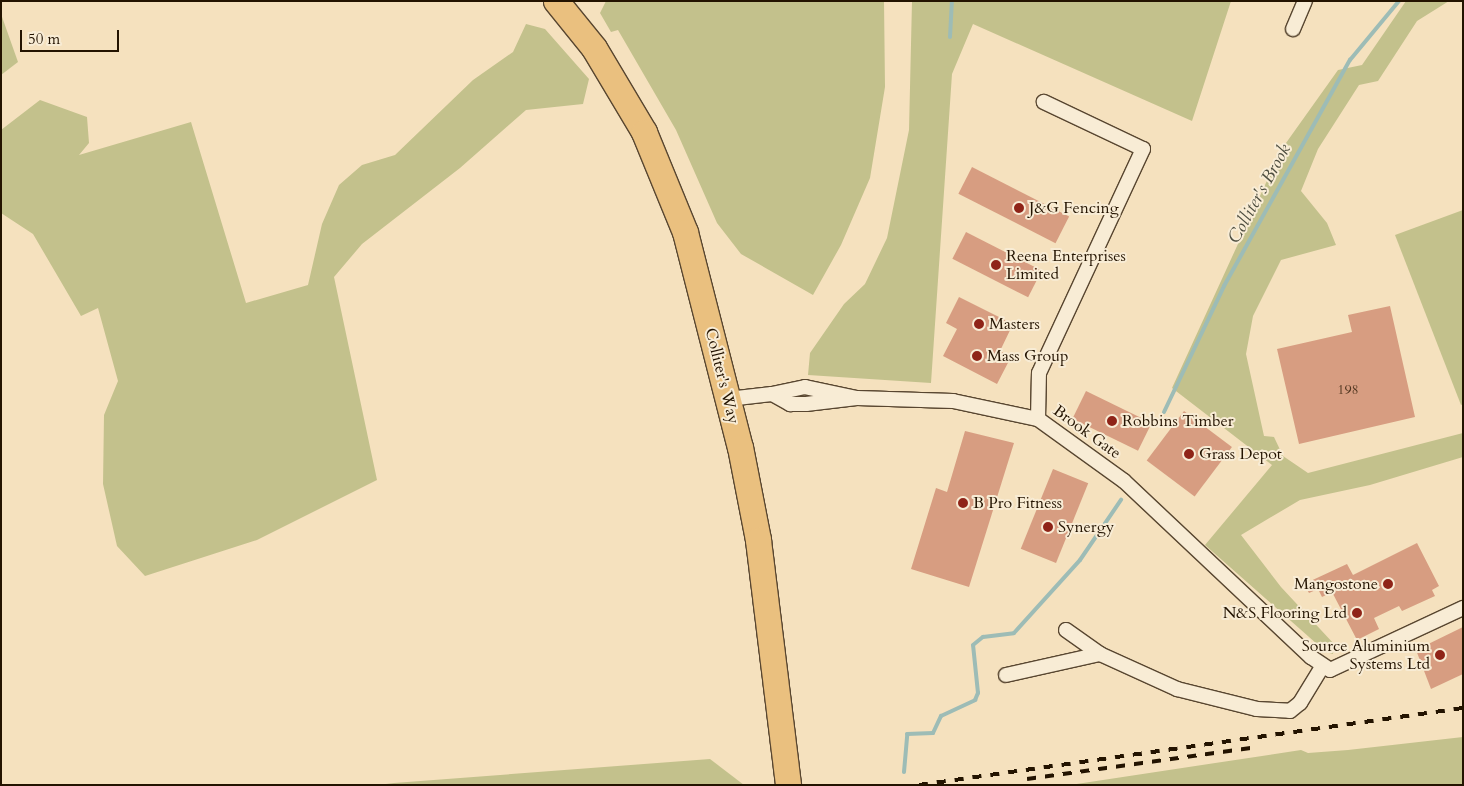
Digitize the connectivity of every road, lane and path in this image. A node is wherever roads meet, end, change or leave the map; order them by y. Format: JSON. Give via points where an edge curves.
{"nodes":[{"id":1,"x":556,"y":1,"type":"edge"},
{"id":2,"x":1305,"y":1,"type":"edge"},
{"id":3,"x":1293,"y":30,"type":"dead end"},
{"id":4,"x":1044,"y":102,"type":"dead end"},
{"id":5,"x":728,"y":399,"type":"junction"},
{"id":6,"x":1038,"y":419,"type":"junction"},
{"id":7,"x":1463,"y":608,"type":"edge"},
{"id":8,"x":1066,"y":630,"type":"dead end"},
{"id":9,"x":1100,"y":654,"type":"junction"},
{"id":10,"x":1322,"y":667,"type":"junction"},
{"id":11,"x":1006,"y":675,"type":"dead end"},
{"id":12,"x":788,"y":785,"type":"edge"}],
"edges":[{"from":1,"to":5,"type":"highway","name":"Colliter's Way","via":[[618,86],[668,186],[685,232]]},
{"from":2,"to":3,"type":"street"},
{"from":4,"to":6,"type":"street","name":"Brook Gate","via":[[1143,149],[1039,373]]},
{"from":5,"to":6,"type":"street","via":[[772,394],[790,404],[822,404],[857,398],[953,401]]},
{"from":5,"to":12,"type":"highway","name":"Colliter's Way","via":[[758,540]]},
{"from":6,"to":10,"type":"street","name":"Brook Gate","via":[[1124,481]]},
{"from":7,"to":10,"type":"street","via":[[1338,670]]},
{"from":8,"to":9,"type":"street"},
{"from":9,"to":10,"type":"street","via":[[1177,689],[1258,709],[1290,711],[1300,703]]},
{"from":9,"to":11,"type":"street"}]}
